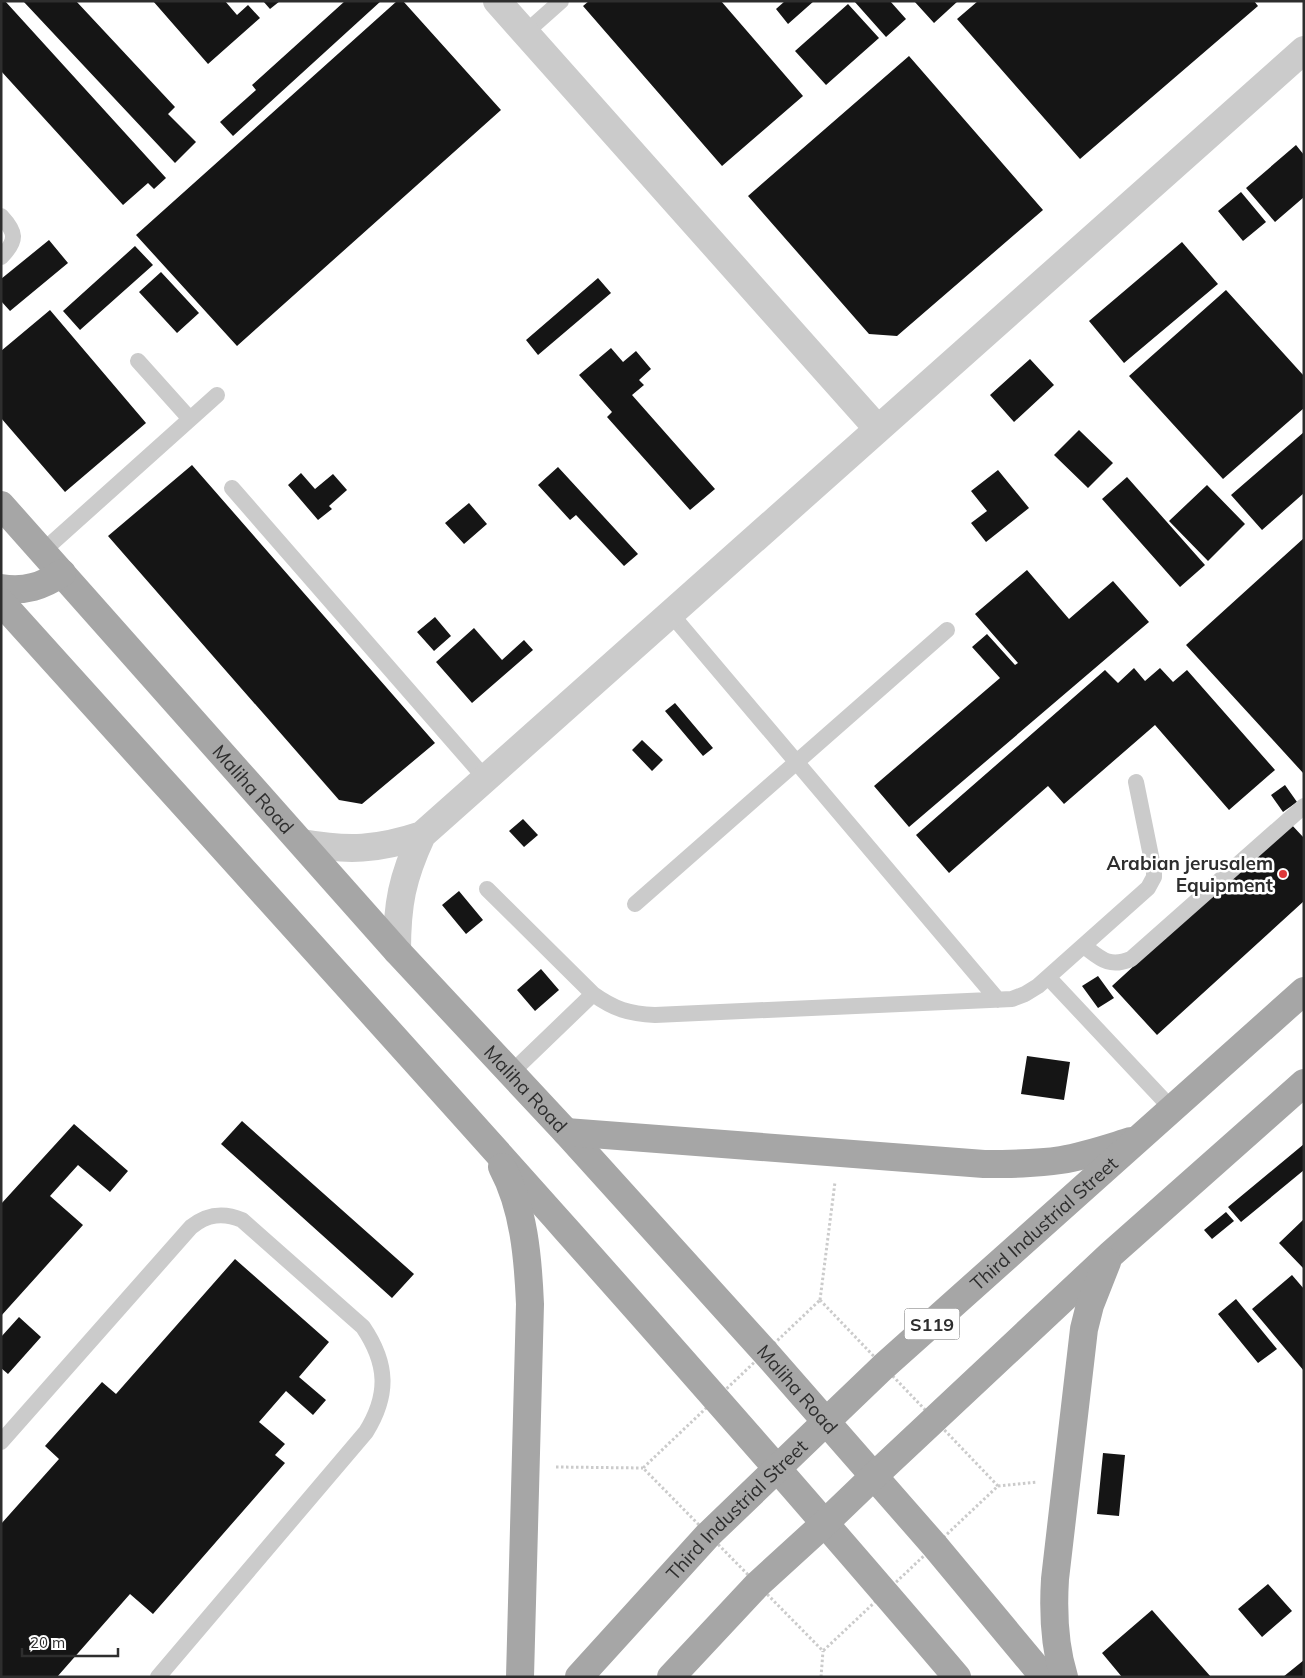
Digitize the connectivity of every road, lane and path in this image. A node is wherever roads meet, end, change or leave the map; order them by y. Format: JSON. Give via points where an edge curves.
{"nodes":[{"id":1,"x":497,"y":1,"type":"edge"},
{"id":2,"x":562,"y":1,"type":"edge"},
{"id":3,"x":526,"y":34,"type":"junction"},
{"id":4,"x":1304,"y":50,"type":"edge"},
{"id":5,"x":1,"y":216,"type":"edge"},
{"id":6,"x":1,"y":256,"type":"edge"},
{"id":7,"x":138,"y":361,"type":"dead end"},
{"id":8,"x":217,"y":395,"type":"dead end"},
{"id":9,"x":190,"y":419,"type":"junction"},
{"id":10,"x":878,"y":429,"type":"junction"},
{"id":11,"x":232,"y":488,"type":"dead end"},
{"id":12,"x":1,"y":505,"type":"edge"},
{"id":13,"x":43,"y":551,"type":"junction"},
{"id":14,"x":62,"y":573,"type":"junction"},
{"id":15,"x":1,"y":588,"type":"edge"},
{"id":16,"x":1,"y":602,"type":"edge"},
{"id":17,"x":671,"y":614,"type":"junction"},
{"id":18,"x":947,"y":630,"type":"dead end"},
{"id":19,"x":796,"y":762,"type":"junction"},
{"id":20,"x":485,"y":778,"type":"junction"},
{"id":21,"x":1136,"y":782,"type":"dead end"},
{"id":22,"x":1304,"y":806,"type":"edge"},
{"id":23,"x":422,"y":835,"type":"junction"},
{"id":24,"x":302,"y":843,"type":"junction"},
{"id":25,"x":486,"y":889,"type":"dead end"},
{"id":26,"x":635,"y":904,"type":"dead end"},
{"id":27,"x":1084,"y":946,"type":"junction"},
{"id":28,"x":397,"y":951,"type":"junction"},
{"id":29,"x":1048,"y":977,"type":"junction"},
{"id":30,"x":1304,"y":991,"type":"edge"},
{"id":31,"x":593,"y":994,"type":"junction"},
{"id":32,"x":998,"y":1000,"type":"junction"},
{"id":33,"x":511,"y":1074,"type":"junction"},
{"id":34,"x":1304,"y":1083,"type":"edge"},
{"id":35,"x":1172,"y":1109,"type":"junction"},
{"id":36,"x":566,"y":1132,"type":"junction"},
{"id":37,"x":1140,"y":1138,"type":"junction"},
{"id":38,"x":491,"y":1146,"type":"junction"},
{"id":39,"x":838,"y":1154,"type":"junction"},
{"id":40,"x":1110,"y":1255,"type":"junction"},
{"id":41,"x":820,"y":1300,"type":"dead end"},
{"id":42,"x":826,"y":1422,"type":"junction"},
{"id":43,"x":1,"y":1442,"type":"edge"},
{"id":44,"x":525,"y":1466,"type":"junction"},
{"id":45,"x":643,"y":1468,"type":"dead end"},
{"id":46,"x":778,"y":1468,"type":"junction"},
{"id":47,"x":874,"y":1476,"type":"junction"},
{"id":48,"x":1066,"y":1480,"type":"junction"},
{"id":49,"x":998,"y":1486,"type":"dead end"},
{"id":50,"x":825,"y":1523,"type":"junction"},
{"id":51,"x":823,"y":1651,"type":"dead end"},
{"id":52,"x":158,"y":1677,"type":"edge"},
{"id":53,"x":520,"y":1677,"type":"edge"},
{"id":54,"x":579,"y":1677,"type":"edge"},
{"id":55,"x":671,"y":1677,"type":"edge"},
{"id":56,"x":821,"y":1677,"type":"edge"},
{"id":57,"x":957,"y":1677,"type":"edge"},
{"id":58,"x":1044,"y":1677,"type":"edge"},
{"id":59,"x":1064,"y":1677,"type":"edge"}],
"edges":[{"from":1,"to":3,"type":"street"},
{"from":2,"to":3,"type":"lane"},
{"from":3,"to":10,"type":"street"},
{"from":4,"to":10,"type":"street"},
{"from":5,"to":6,"type":"lane","via":[[13,231],[14,240]]},
{"from":7,"to":9,"type":"lane"},
{"from":8,"to":9,"type":"lane"},
{"from":9,"to":13,"type":"lane"},
{"from":10,"to":17,"type":"street"},
{"from":11,"to":20,"type":"lane"},
{"from":12,"to":13,"type":"main road","name":"Maliha Road"},
{"from":13,"to":14,"type":"main road","name":"Maliha Road"},
{"from":14,"to":15,"type":"main road","via":[[31,589]]},
{"from":14,"to":24,"type":"main road","name":"Maliha Road"},
{"from":16,"to":38,"type":"main road"},
{"from":17,"to":19,"type":"lane"},
{"from":17,"to":20,"type":"street"},
{"from":18,"to":19,"type":"lane"},
{"from":19,"to":26,"type":"lane"},
{"from":19,"to":32,"type":"lane"},
{"from":20,"to":23,"type":"street"},
{"from":21,"to":27,"type":"lane","via":[[1154,877],[1148,888]]},
{"from":22,"to":27,"type":"lane","via":[[1131,959],[1111,963],[1101,960]]},
{"from":23,"to":24,"type":"street","via":[[375,848],[351,849]]},
{"from":23,"to":28,"type":"street","via":[[401,889]]},
{"from":24,"to":28,"type":"main road","name":"Maliha Road"},
{"from":25,"to":31,"type":"lane"},
{"from":27,"to":29,"type":"lane"},
{"from":28,"to":33,"type":"main road","name":"Maliha Road"},
{"from":29,"to":32,"type":"lane","via":[[1026,994]]},
{"from":29,"to":35,"type":"lane"},
{"from":30,"to":35,"type":"main road","name":"Third Industrial Street","number":"S119"},
{"from":31,"to":32,"type":"lane","via":[[606,1004],[638,1014]]},
{"from":31,"to":33,"type":"lane"},
{"from":33,"to":36,"type":"main road","name":"Maliha Road"},
{"from":34,"to":40,"type":"main road"},
{"from":35,"to":37,"type":"main road","name":"Third Industrial Street","number":"S119"},
{"from":36,"to":39,"type":"main road"},
{"from":36,"to":42,"type":"main road","name":"Maliha Road"},
{"from":37,"to":39,"type":"main road","via":[[1061,1160],[1022,1164]]},
{"from":37,"to":42,"type":"main road","name":"Third Industrial Street","number":"S119"},
{"from":38,"to":44,"type":"main road","via":[[509,1180],[521,1220],[528,1262],[530,1304]]},
{"from":38,"to":46,"type":"main road"},
{"from":39,"to":41,"type":"path"},
{"from":40,"to":47,"type":"main road"},
{"from":40,"to":48,"type":"main road","via":[[1084,1329]]},
{"from":42,"to":46,"type":"main road","name":"Third Industrial Street","number":"S119"},
{"from":42,"to":47,"type":"main road","name":"Maliha Road"},
{"from":43,"to":52,"type":"lane","via":[[191,1227],[210,1216],[226,1215],[242,1220],[363,1327],[374,1343],[381,1360],[383,1379],[376,1416],[366,1432]]},
{"from":44,"to":45,"type":"path"},
{"from":44,"to":53,"type":"main road"},
{"from":46,"to":50,"type":"main road"},
{"from":46,"to":54,"type":"main road","name":"Third Industrial Street","number":"S119","via":[[708,1535]]},
{"from":47,"to":50,"type":"main road"},
{"from":47,"to":58,"type":"main road","name":"Maliha Road"},
{"from":48,"to":49,"type":"path"},
{"from":48,"to":59,"type":"main road","via":[[1054,1610]]},
{"from":50,"to":55,"type":"main road","via":[[757,1585]]},
{"from":50,"to":57,"type":"main road"},
{"from":51,"to":56,"type":"path"}]}
